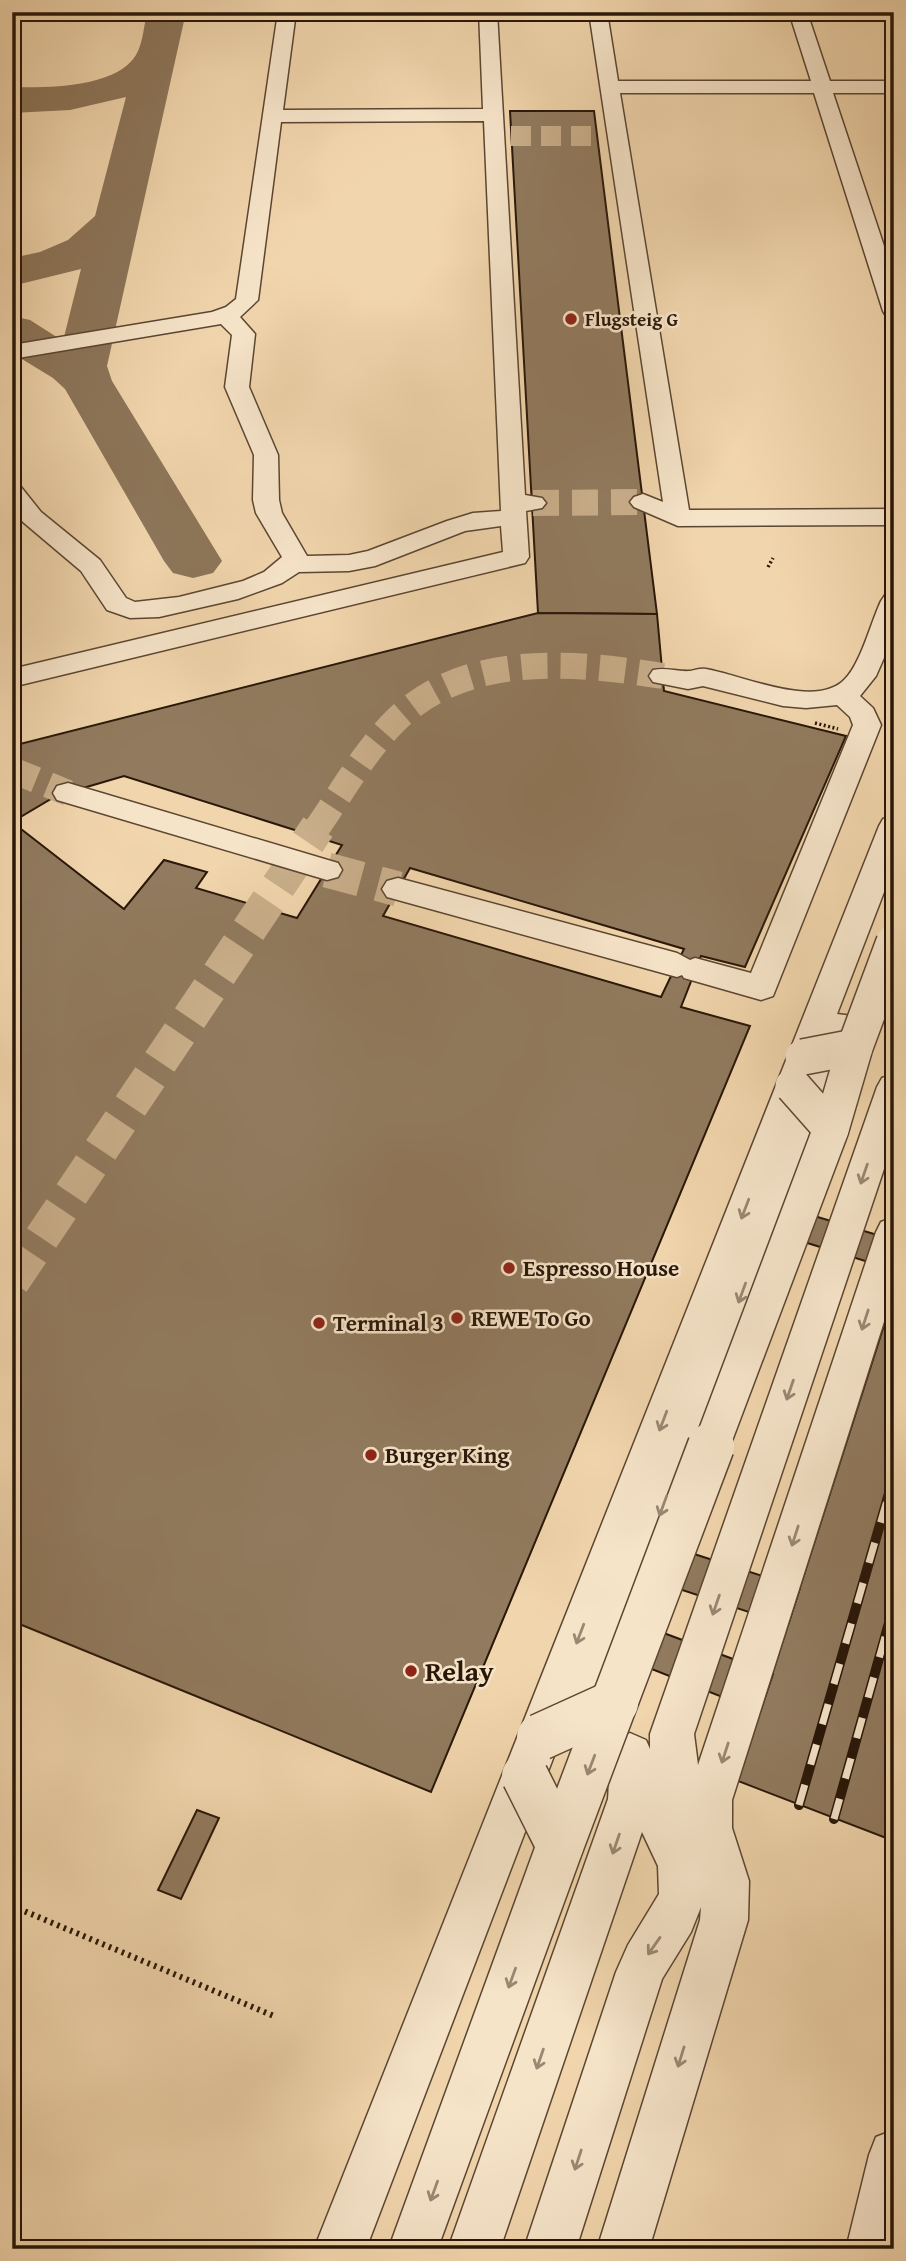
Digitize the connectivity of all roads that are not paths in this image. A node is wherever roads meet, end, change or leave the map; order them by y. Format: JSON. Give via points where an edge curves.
{"nodes":[{"id":1,"x":287,"y":12,"type":"edge"},
{"id":2,"x":488,"y":12,"type":"edge"},
{"id":3,"x":598,"y":12,"type":"edge"},
{"id":4,"x":798,"y":12,"type":"edge"},
{"id":5,"x":610,"y":87,"type":"junction"},
{"id":6,"x":894,"y":87,"type":"edge"},
{"id":7,"x":822,"y":88,"type":"junction"},
{"id":8,"x":273,"y":116,"type":"junction"},
{"id":9,"x":500,"y":129,"type":"junction"},
{"id":10,"x":894,"y":311,"type":"edge"},
{"id":11,"x":226,"y":316,"type":"junction"},
{"id":12,"x":12,"y":352,"type":"edge"},
{"id":13,"x":12,"y":492,"type":"edge"},
{"id":14,"x":643,"y":502,"type":"tunnel mouth"},
{"id":15,"x":520,"y":508,"type":"junction"},
{"id":16,"x":894,"y":517,"type":"edge"},
{"id":17,"x":678,"y":518,"type":"junction"},
{"id":18,"x":294,"y":564,"type":"junction"},
{"id":19,"x":894,"y":601,"type":"edge"},
{"id":20,"x":663,"y":676,"type":"tunnel mouth"},
{"id":21,"x":12,"y":678,"type":"edge"},
{"id":22,"x":844,"y":695,"type":"junction"},
{"id":23,"x":68,"y":793,"type":"tunnel mouth"},
{"id":24,"x":894,"y":826,"type":"edge"},
{"id":25,"x":327,"y":870,"type":"tunnel mouth"},
{"id":26,"x":894,"y":884,"type":"edge"},
{"id":27,"x":398,"y":890,"type":"tunnel mouth"},
{"id":28,"x":894,"y":942,"type":"edge"},
{"id":29,"x":855,"y":1047,"type":"junction"},
{"id":30,"x":798,"y":1072,"type":"junction"},
{"id":31,"x":894,"y":1087,"type":"edge"},
{"id":32,"x":831,"y":1129,"type":"junction"},
{"id":33,"x":894,"y":1232,"type":"edge"},
{"id":34,"x":607,"y":1657,"type":"junction"},
{"id":35,"x":615,"y":1703,"type":"junction"},
{"id":36,"x":630,"y":1755,"type":"junction"},
{"id":37,"x":532,"y":1757,"type":"junction"},
{"id":38,"x":560,"y":1846,"type":"junction"},
{"id":39,"x":697,"y":1853,"type":"junction"},
{"id":40,"x":894,"y":2155,"type":"edge"},
{"id":41,"x":340,"y":2249,"type":"edge"},
{"id":42,"x":360,"y":2249,"type":"edge"},
{"id":43,"x":413,"y":2249,"type":"edge"},
{"id":44,"x":474,"y":2249,"type":"edge"},
{"id":45,"x":550,"y":2249,"type":"edge"},
{"id":46,"x":623,"y":2249,"type":"edge"},
{"id":47,"x":872,"y":2249,"type":"edge"}],
"edges":[{"from":1,"to":8,"type":"lane"},
{"from":2,"to":9,"type":"lane"},
{"from":3,"to":5,"type":"lane"},
{"from":4,"to":7,"type":"lane"},
{"from":5,"to":7,"type":"lane"},
{"from":5,"to":17,"type":"lane","via":[[607,136]]},
{"from":6,"to":7,"type":"lane"},
{"from":7,"to":10,"type":"lane"},
{"from":8,"to":9,"type":"lane"},
{"from":8,"to":11,"type":"lane","via":[[247,300]]},
{"from":9,"to":15,"type":"lane"},
{"from":11,"to":12,"type":"lane"},
{"from":11,"to":18,"type":"lane","via":[[244,334],[237,387],[266,455],[269,513],[293,553]]},
{"from":13,"to":18,"type":"lane","via":[[32,517],[91,566],[116,604],[131,610],[230,592],[272,579]]},
{"from":14,"to":17,"type":"lane"},
{"from":15,"to":18,"type":"lane","via":[[375,558]]},
{"from":15,"to":21,"type":"lane","via":[[516,557]]},
{"from":16,"to":17,"type":"lane"},
{"from":19,"to":22,"type":"lane","via":[[857,683]]},
{"from":20,"to":22,"type":"lane","via":[[703,677],[807,701]]},
{"from":22,"to":27,"type":"lane","via":[[863,714],[867,725],[761,988]]},
{"from":23,"to":25,"type":"lane"},
{"from":24,"to":30,"type":"lane"},
{"from":26,"to":34,"type":"lane","one_way":true},
{"from":28,"to":29,"type":"lane","bridge":true},
{"from":29,"to":30,"type":"lane","bridge":true},
{"from":29,"to":32,"type":"lane","bridge":true},
{"from":30,"to":32,"type":"lane","bridge":true},
{"from":30,"to":37,"type":"lane","one_way":true},
{"from":31,"to":39,"type":"lane","one_way":true,"via":[[672,1734],[671,1752]]},
{"from":32,"to":35,"type":"lane","bridge":true},
{"from":33,"to":39,"type":"lane","one_way":true,"via":[[709,1800]]},
{"from":34,"to":36,"type":"lane","via":[[606,1697]]},
{"from":34,"to":42,"type":"lane","via":[[593,1698],[549,1746]]},
{"from":35,"to":37,"type":"lane","bridge":true},
{"from":35,"to":38,"type":"lane","one_way":true,"bridge":true},
{"from":36,"to":39,"type":"lane"},
{"from":36,"to":44,"type":"lane","one_way":true,"via":[[633,1774],[627,1811]]},
{"from":37,"to":38,"type":"lane","bridge":true},
{"from":37,"to":41,"type":"lane"},
{"from":38,"to":43,"type":"lane","one_way":true,"bridge":true},
{"from":39,"to":45,"type":"lane","one_way":true,"via":[[671,1921],[640,1972]]},
{"from":39,"to":46,"type":"lane","one_way":true,"via":[[705,1949],[701,1992]]},
{"from":40,"to":47,"type":"lane"}]}
